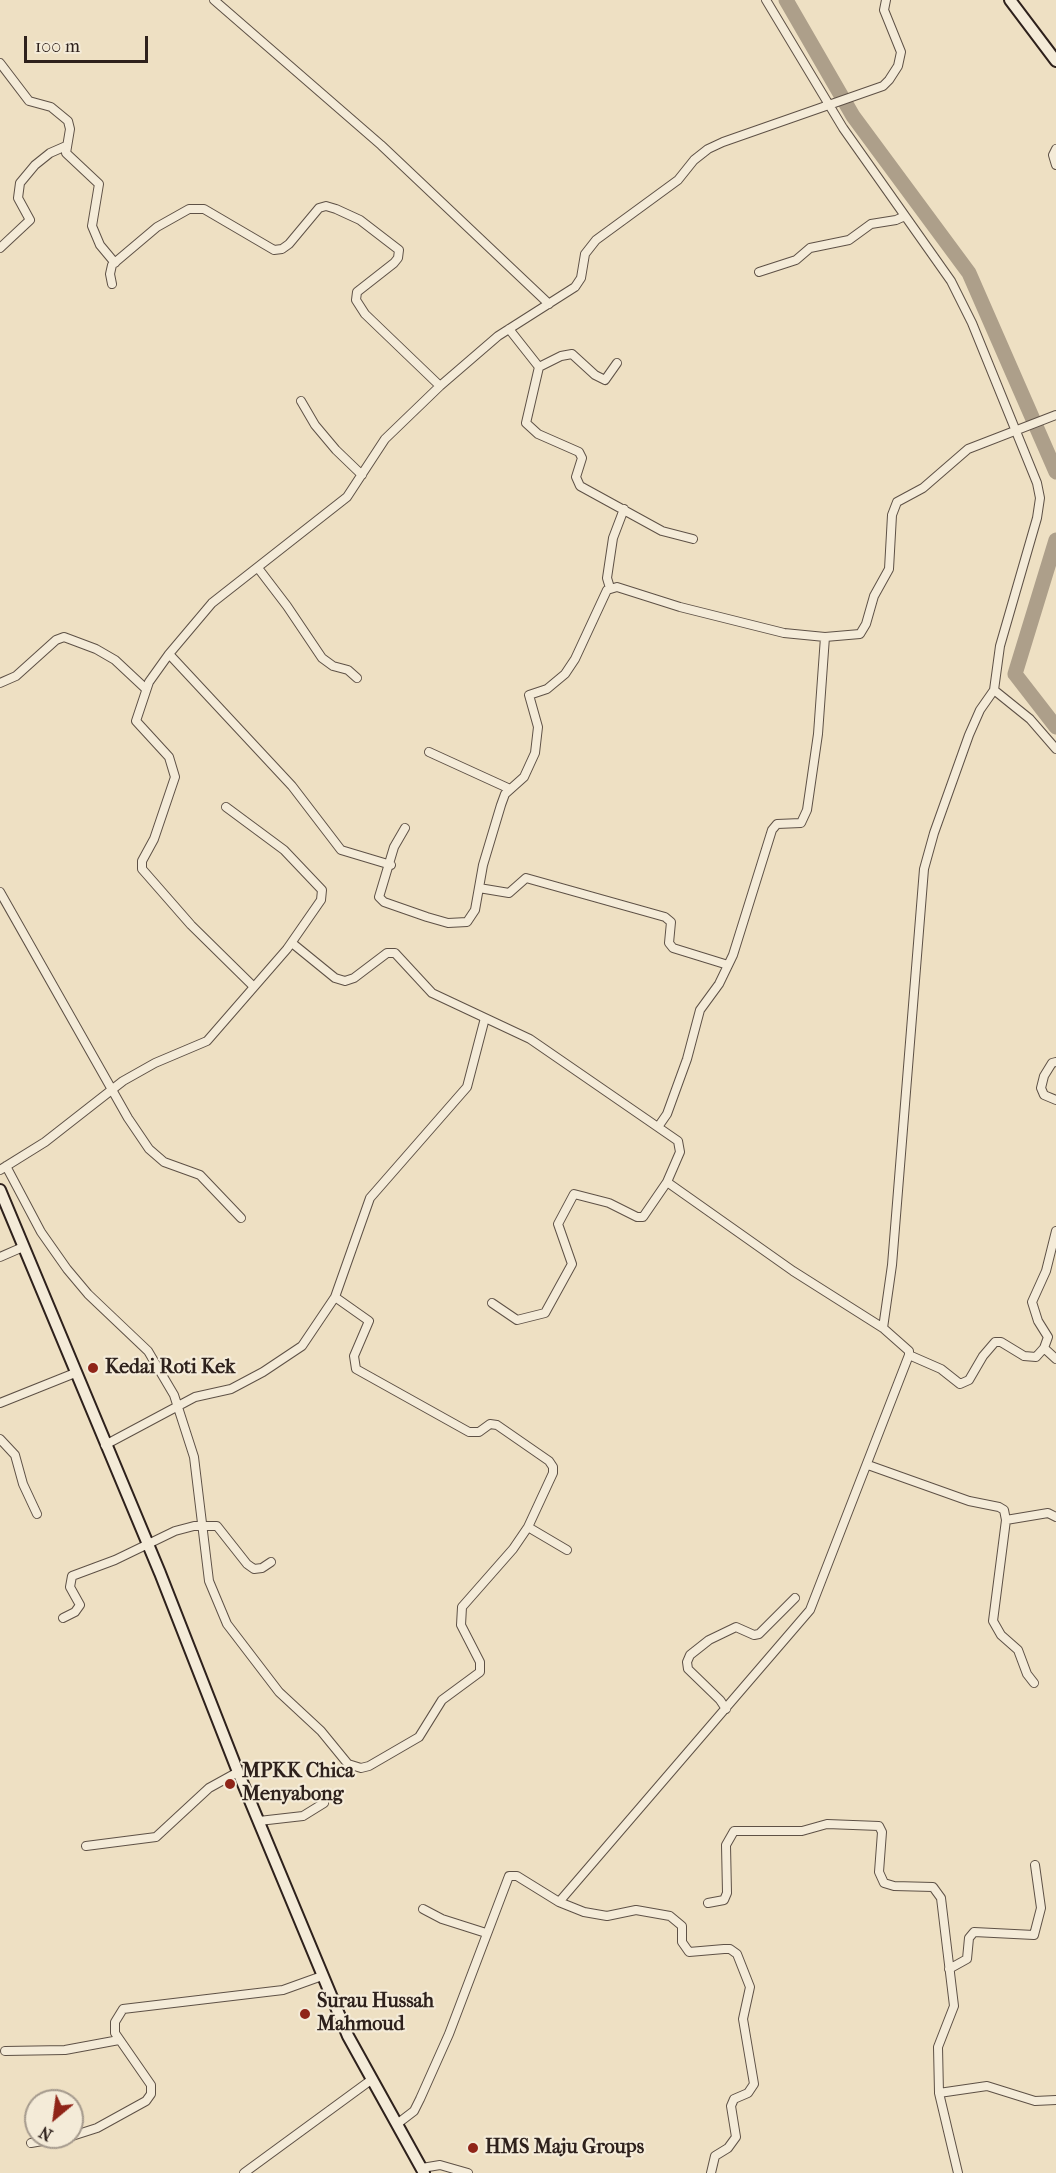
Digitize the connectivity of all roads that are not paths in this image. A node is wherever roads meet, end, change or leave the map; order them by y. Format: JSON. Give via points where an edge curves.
{"nodes":[{"id":1,"x":214,"y":0,"type":"edge"},
{"id":2,"x":766,"y":0,"type":"edge"},
{"id":3,"x":886,"y":0,"type":"edge"},
{"id":4,"x":1010,"y":0,"type":"edge"},
{"id":5,"x":1056,"y":61,"type":"edge"},
{"id":6,"x":0,"y":63,"type":"edge"},
{"id":7,"x":834,"y":102,"type":"junction"},
{"id":8,"x":66,"y":146,"type":"junction"},
{"id":9,"x":1056,"y":149,"type":"edge"},
{"id":10,"x":1056,"y":165,"type":"edge"},
{"id":11,"x":905,"y":216,"type":"junction"},
{"id":12,"x":0,"y":248,"type":"edge"},
{"id":13,"x":115,"y":263,"type":"junction"},
{"id":14,"x":759,"y":272,"type":"dead end"},
{"id":15,"x":112,"y":284,"type":"dead end"},
{"id":16,"x":549,"y":304,"type":"junction"},
{"id":17,"x":509,"y":329,"type":"junction"},
{"id":18,"x":617,"y":363,"type":"dead end"},
{"id":19,"x":539,"y":367,"type":"junction"},
{"id":20,"x":440,"y":386,"type":"junction"},
{"id":21,"x":301,"y":400,"type":"dead end"},
{"id":22,"x":1056,"y":415,"type":"edge"},
{"id":23,"x":1013,"y":430,"type":"junction"},
{"id":24,"x":362,"y":475,"type":"junction"},
{"id":25,"x":624,"y":509,"type":"junction"},
{"id":26,"x":693,"y":539,"type":"dead end"},
{"id":27,"x":258,"y":568,"type":"junction"},
{"id":28,"x":610,"y":588,"type":"junction"},
{"id":29,"x":825,"y":637,"type":"junction"},
{"id":30,"x":169,"y":654,"type":"junction"},
{"id":31,"x":357,"y":678,"type":"dead end"},
{"id":32,"x":0,"y":683,"type":"edge"},
{"id":33,"x":146,"y":689,"type":"junction"},
{"id":34,"x":994,"y":690,"type":"junction"},
{"id":35,"x":1056,"y":749,"type":"edge"},
{"id":36,"x":429,"y":752,"type":"dead end"},
{"id":37,"x":510,"y":789,"type":"junction"},
{"id":38,"x":226,"y":807,"type":"dead end"},
{"id":39,"x":405,"y":828,"type":"dead end"},
{"id":40,"x":391,"y":865,"type":"junction"},
{"id":41,"x":479,"y":888,"type":"junction"},
{"id":42,"x":0,"y":892,"type":"edge"},
{"id":43,"x":292,"y":943,"type":"junction"},
{"id":44,"x":728,"y":965,"type":"junction"},
{"id":45,"x":253,"y":986,"type":"junction"},
{"id":46,"x":485,"y":1018,"type":"junction"},
{"id":47,"x":1056,"y":1062,"type":"edge"},
{"id":48,"x":112,"y":1090,"type":"junction"},
{"id":49,"x":1056,"y":1100,"type":"edge"},
{"id":50,"x":658,"y":1127,"type":"junction"},
{"id":51,"x":3,"y":1168,"type":"edge"},
{"id":52,"x":667,"y":1182,"type":"junction"},
{"id":53,"x":0,"y":1190,"type":"edge"},
{"id":54,"x":241,"y":1218,"type":"dead end"},
{"id":55,"x":1056,"y":1232,"type":"edge"},
{"id":56,"x":23,"y":1247,"type":"junction"},
{"id":57,"x":0,"y":1257,"type":"edge"},
{"id":58,"x":335,"y":1297,"type":"junction"},
{"id":59,"x":492,"y":1303,"type":"dead end"},
{"id":60,"x":883,"y":1328,"type":"junction"},
{"id":61,"x":1052,"y":1335,"type":"edge"},
{"id":62,"x":1044,"y":1348,"type":"junction"},
{"id":63,"x":909,"y":1355,"type":"junction"},
{"id":64,"x":1056,"y":1359,"type":"edge"},
{"id":65,"x":75,"y":1373,"type":"junction"},
{"id":66,"x":0,"y":1403,"type":"edge"},
{"id":67,"x":178,"y":1406,"type":"junction"},
{"id":68,"x":0,"y":1439,"type":"edge"},
{"id":69,"x":105,"y":1445,"type":"junction"},
{"id":70,"x":868,"y":1464,"type":"junction"},
{"id":71,"x":37,"y":1514,"type":"dead end"},
{"id":72,"x":1055,"y":1514,"type":"edge"},
{"id":73,"x":1006,"y":1520,"type":"junction"},
{"id":74,"x":203,"y":1524,"type":"junction"},
{"id":75,"x":528,"y":1527,"type":"junction"},
{"id":76,"x":148,"y":1544,"type":"junction"},
{"id":77,"x":567,"y":1550,"type":"dead end"},
{"id":78,"x":271,"y":1562,"type":"dead end"},
{"id":79,"x":795,"y":1598,"type":"dead end"},
{"id":80,"x":63,"y":1618,"type":"dead end"},
{"id":81,"x":1034,"y":1683,"type":"dead end"},
{"id":82,"x":726,"y":1709,"type":"junction"},
{"id":83,"x":238,"y":1772,"type":"junction"},
{"id":84,"x":324,"y":1803,"type":"dead end"},
{"id":85,"x":259,"y":1821,"type":"junction"},
{"id":86,"x":86,"y":1846,"type":"dead end"},
{"id":87,"x":1035,"y":1864,"type":"dead end"},
{"id":88,"x":559,"y":1902,"type":"junction"},
{"id":89,"x":708,"y":1903,"type":"dead end"},
{"id":90,"x":423,"y":1909,"type":"dead end"},
{"id":91,"x":486,"y":1933,"type":"junction"},
{"id":92,"x":949,"y":1969,"type":"junction"},
{"id":93,"x":322,"y":1976,"type":"junction"},
{"id":94,"x":119,"y":2040,"type":"junction"},
{"id":95,"x":5,"y":2051,"type":"dead end"},
{"id":96,"x":371,"y":2080,"type":"junction"},
{"id":97,"x":939,"y":2093,"type":"junction"},
{"id":98,"x":1056,"y":2100,"type":"edge"},
{"id":99,"x":398,"y":2124,"type":"junction"},
{"id":100,"x":84,"y":2132,"type":"edge"},
{"id":101,"x":423,"y":2171,"type":"edge"},
{"id":102,"x":244,"y":2173,"type":"edge"},
{"id":103,"x":468,"y":2173,"type":"edge"},
{"id":104,"x":711,"y":2173,"type":"edge"},
{"id":105,"x":958,"y":2173,"type":"edge"}],
"edges":[{"from":1,"to":16,"type":"street","via":[[381,145]]},
{"from":2,"to":7,"type":"street"},
{"from":3,"to":7,"type":"street","via":[[884,10],[901,52],[898,66],[883,86]]},
{"from":4,"to":5,"type":"street"},
{"from":6,"to":8,"type":"street","via":[[29,101],[51,107],[68,120]]},
{"from":7,"to":11,"type":"street","via":[[843,128]]},
{"from":7,"to":16,"type":"street","via":[[708,149],[678,180],[596,240],[585,254],[581,278],[575,287]]},
{"from":8,"to":12,"type":"street","via":[[43,159],[20,183],[18,198],[30,219]]},
{"from":8,"to":13,"type":"street","via":[[72,160],[99,184],[92,226],[100,245]]},
{"from":9,"to":10,"type":"street"},
{"from":11,"to":14,"type":"street","via":[[871,224],[849,240],[810,248],[796,260]]},
{"from":11,"to":23,"type":"street","via":[[951,281],[972,323]]},
{"from":13,"to":15,"type":"street","via":[[110,270]]},
{"from":13,"to":20,"type":"street","via":[[157,227],[189,209],[204,209],[274,250],[289,244],[320,208],[336,209],[360,220],[399,250],[394,263],[357,292],[356,300],[365,314]]},
{"from":16,"to":17,"type":"street"},
{"from":17,"to":19,"type":"street"},
{"from":17,"to":20,"type":"street"},
{"from":18,"to":19,"type":"street","via":[[605,380],[572,354]]},
{"from":19,"to":25,"type":"street","via":[[526,423],[537,434],[579,452],[582,458],[576,477],[580,486]]},
{"from":20,"to":24,"type":"street","via":[[385,439]]},
{"from":21,"to":24,"type":"street","via":[[315,425]]},
{"from":22,"to":23,"type":"street"},
{"from":23,"to":29,"type":"street","via":[[968,449],[923,488],[897,502],[892,515],[889,568],[874,596],[864,630],[855,636]]},
{"from":23,"to":34,"type":"street","via":[[1040,498],[1000,646]]},
{"from":24,"to":27,"type":"street","via":[[347,498]]},
{"from":25,"to":26,"type":"street","via":[[662,531]]},
{"from":25,"to":28,"type":"street","via":[[613,538],[607,578]]},
{"from":27,"to":30,"type":"street","via":[[212,603]]},
{"from":27,"to":31,"type":"street","via":[[322,658]]},
{"from":28,"to":29,"type":"street","via":[[784,633]]},
{"from":28,"to":37,"type":"street","via":[[565,674],[552,686],[529,695],[538,727],[535,753],[524,777]]},
{"from":29,"to":44,"type":"street","via":[[818,734],[807,810],[801,823],[777,824],[772,830]]},
{"from":30,"to":33,"type":"street"},
{"from":30,"to":40,"type":"street","via":[[292,786],[341,850]]},
{"from":32,"to":33,"type":"street","via":[[16,676],[64,637],[115,660]]},
{"from":33,"to":45,"type":"street","via":[[136,721],[170,757],[175,777],[154,839],[141,861],[142,869]]},
{"from":34,"to":35,"type":"street","via":[[1030,719]]},
{"from":34,"to":60,"type":"street","via":[[969,735],[924,869],[892,1265]]},
{"from":36,"to":37,"type":"street"},
{"from":37,"to":41,"type":"street","via":[[501,805]]},
{"from":38,"to":43,"type":"street","via":[[274,842],[322,890],[321,900]]},
{"from":39,"to":40,"type":"street","via":[[394,847]]},
{"from":40,"to":41,"type":"street","via":[[378,897],[384,903],[427,917],[467,922],[475,910]]},
{"from":41,"to":44,"type":"street","via":[[509,893],[526,878],[637,908],[669,918],[669,943],[673,948]]},
{"from":42,"to":48,"type":"street"},
{"from":43,"to":45,"type":"street"},
{"from":43,"to":46,"type":"street","via":[[345,981],[387,953],[395,953],[432,993]]},
{"from":44,"to":50,"type":"street","via":[[700,1010],[687,1059],[667,1114]]},
{"from":45,"to":48,"type":"street","via":[[207,1041],[155,1063]]},
{"from":46,"to":50,"type":"street","via":[[530,1039]]},
{"from":46,"to":58,"type":"street","via":[[467,1087],[370,1198]]},
{"from":47,"to":49,"type":"street","via":[[1044,1076],[1041,1088],[1044,1095]]},
{"from":48,"to":51,"type":"street","via":[[45,1143]]},
{"from":48,"to":54,"type":"street","via":[[156,1157],[200,1175]]},
{"from":50,"to":52,"type":"street","via":[[681,1146]]},
{"from":51,"to":67,"type":"street","via":[[57,1255],[88,1294],[157,1363]]},
{"from":52,"to":59,"type":"street","via":[[643,1217],[574,1194],[558,1224],[572,1264],[549,1308],[538,1317],[518,1320]]},
{"from":52,"to":60,"type":"street","via":[[793,1271]]},
{"from":53,"to":56,"type":"street"},
{"from":55,"to":61,"type":"street","via":[[1046,1271],[1032,1302],[1038,1321]]},
{"from":56,"to":57,"type":"street"},
{"from":56,"to":65,"type":"street"},
{"from":58,"to":67,"type":"street","via":[[302,1346],[288,1357],[231,1389],[200,1395]]},
{"from":58,"to":75,"type":"street","via":[[369,1321],[354,1356],[356,1369],[470,1432],[497,1425],[549,1461],[553,1473]]},
{"from":60,"to":63,"type":"street"},
{"from":61,"to":62,"type":"street"},
{"from":62,"to":63,"type":"street","via":[[1036,1358],[995,1342],[969,1380],[960,1384],[942,1368]]},
{"from":62,"to":64,"type":"street"},
{"from":63,"to":70,"type":"street"},
{"from":65,"to":66,"type":"street"},
{"from":65,"to":69,"type":"street"},
{"from":67,"to":69,"type":"street"},
{"from":67,"to":74,"type":"street","via":[[194,1456]]},
{"from":68,"to":71,"type":"street","via":[[15,1455]]},
{"from":69,"to":76,"type":"street"},
{"from":70,"to":73,"type":"street","via":[[969,1501],[999,1507]]},
{"from":70,"to":82,"type":"street","via":[[810,1610]]},
{"from":72,"to":73,"type":"street"},
{"from":73,"to":81,"type":"street","via":[[993,1622],[1018,1650]]},
{"from":74,"to":75,"type":"street","via":[[209,1581],[227,1624],[279,1692],[331,1741],[342,1759],[361,1768],[383,1760],[419,1737],[442,1700],[480,1672],[480,1662],[461,1625],[462,1607]]},
{"from":74,"to":76,"type":"street"},
{"from":74,"to":78,"type":"street","via":[[217,1526],[254,1569]]},
{"from":75,"to":77,"type":"street"},
{"from":76,"to":80,"type":"street","via":[[72,1576],[70,1587],[80,1605]]},
{"from":76,"to":83,"type":"street"},
{"from":79,"to":82,"type":"street","via":[[759,1634],[736,1627],[690,1655],[688,1669]]},
{"from":82,"to":88,"type":"street"},
{"from":83,"to":85,"type":"street"},
{"from":83,"to":86,"type":"street","via":[[209,1788],[156,1837]]},
{"from":84,"to":85,"type":"street","via":[[303,1816]]},
{"from":85,"to":93,"type":"street"},
{"from":87,"to":92,"type":"street","via":[[1041,1908],[1036,1932],[1030,1936],[974,1932],[969,1938],[967,1959]]},
{"from":88,"to":91,"type":"street","via":[[517,1876],[509,1876]]},
{"from":88,"to":104,"type":"street","via":[[607,1916],[636,1910],[670,1916],[682,1926],[682,1942],[689,1952],[724,1948],[737,1953],[750,1988],[743,2019],[754,2084],[748,2093],[734,2099],[731,2106],[736,2137],[715,2156]]},
{"from":89,"to":92,"type":"street","via":[[724,1900],[727,1893],[726,1845],[734,1831],[795,1832],[827,1824],[876,1824],[882,1832],[879,1872],[884,1883],[926,1886],[939,1893]]},
{"from":90,"to":91,"type":"street"},
{"from":91,"to":99,"type":"street","via":[[420,2099],[414,2111]]},
{"from":92,"to":97,"type":"street","via":[[954,2006],[938,2048]]},
{"from":93,"to":94,"type":"street","via":[[283,1990],[123,2009],[114,2027]]},
{"from":93,"to":96,"type":"street"},
{"from":94,"to":95,"type":"street","via":[[64,2050]]},
{"from":94,"to":100,"type":"street","via":[[151,2085],[151,2094]]},
{"from":96,"to":99,"type":"street"},
{"from":96,"to":102,"type":"street"},
{"from":97,"to":98,"type":"street","via":[[987,2086],[1027,2100]]},
{"from":97,"to":105,"type":"street"},
{"from":99,"to":101,"type":"street"},
{"from":101,"to":103,"type":"street","via":[[440,2165]]}]}
